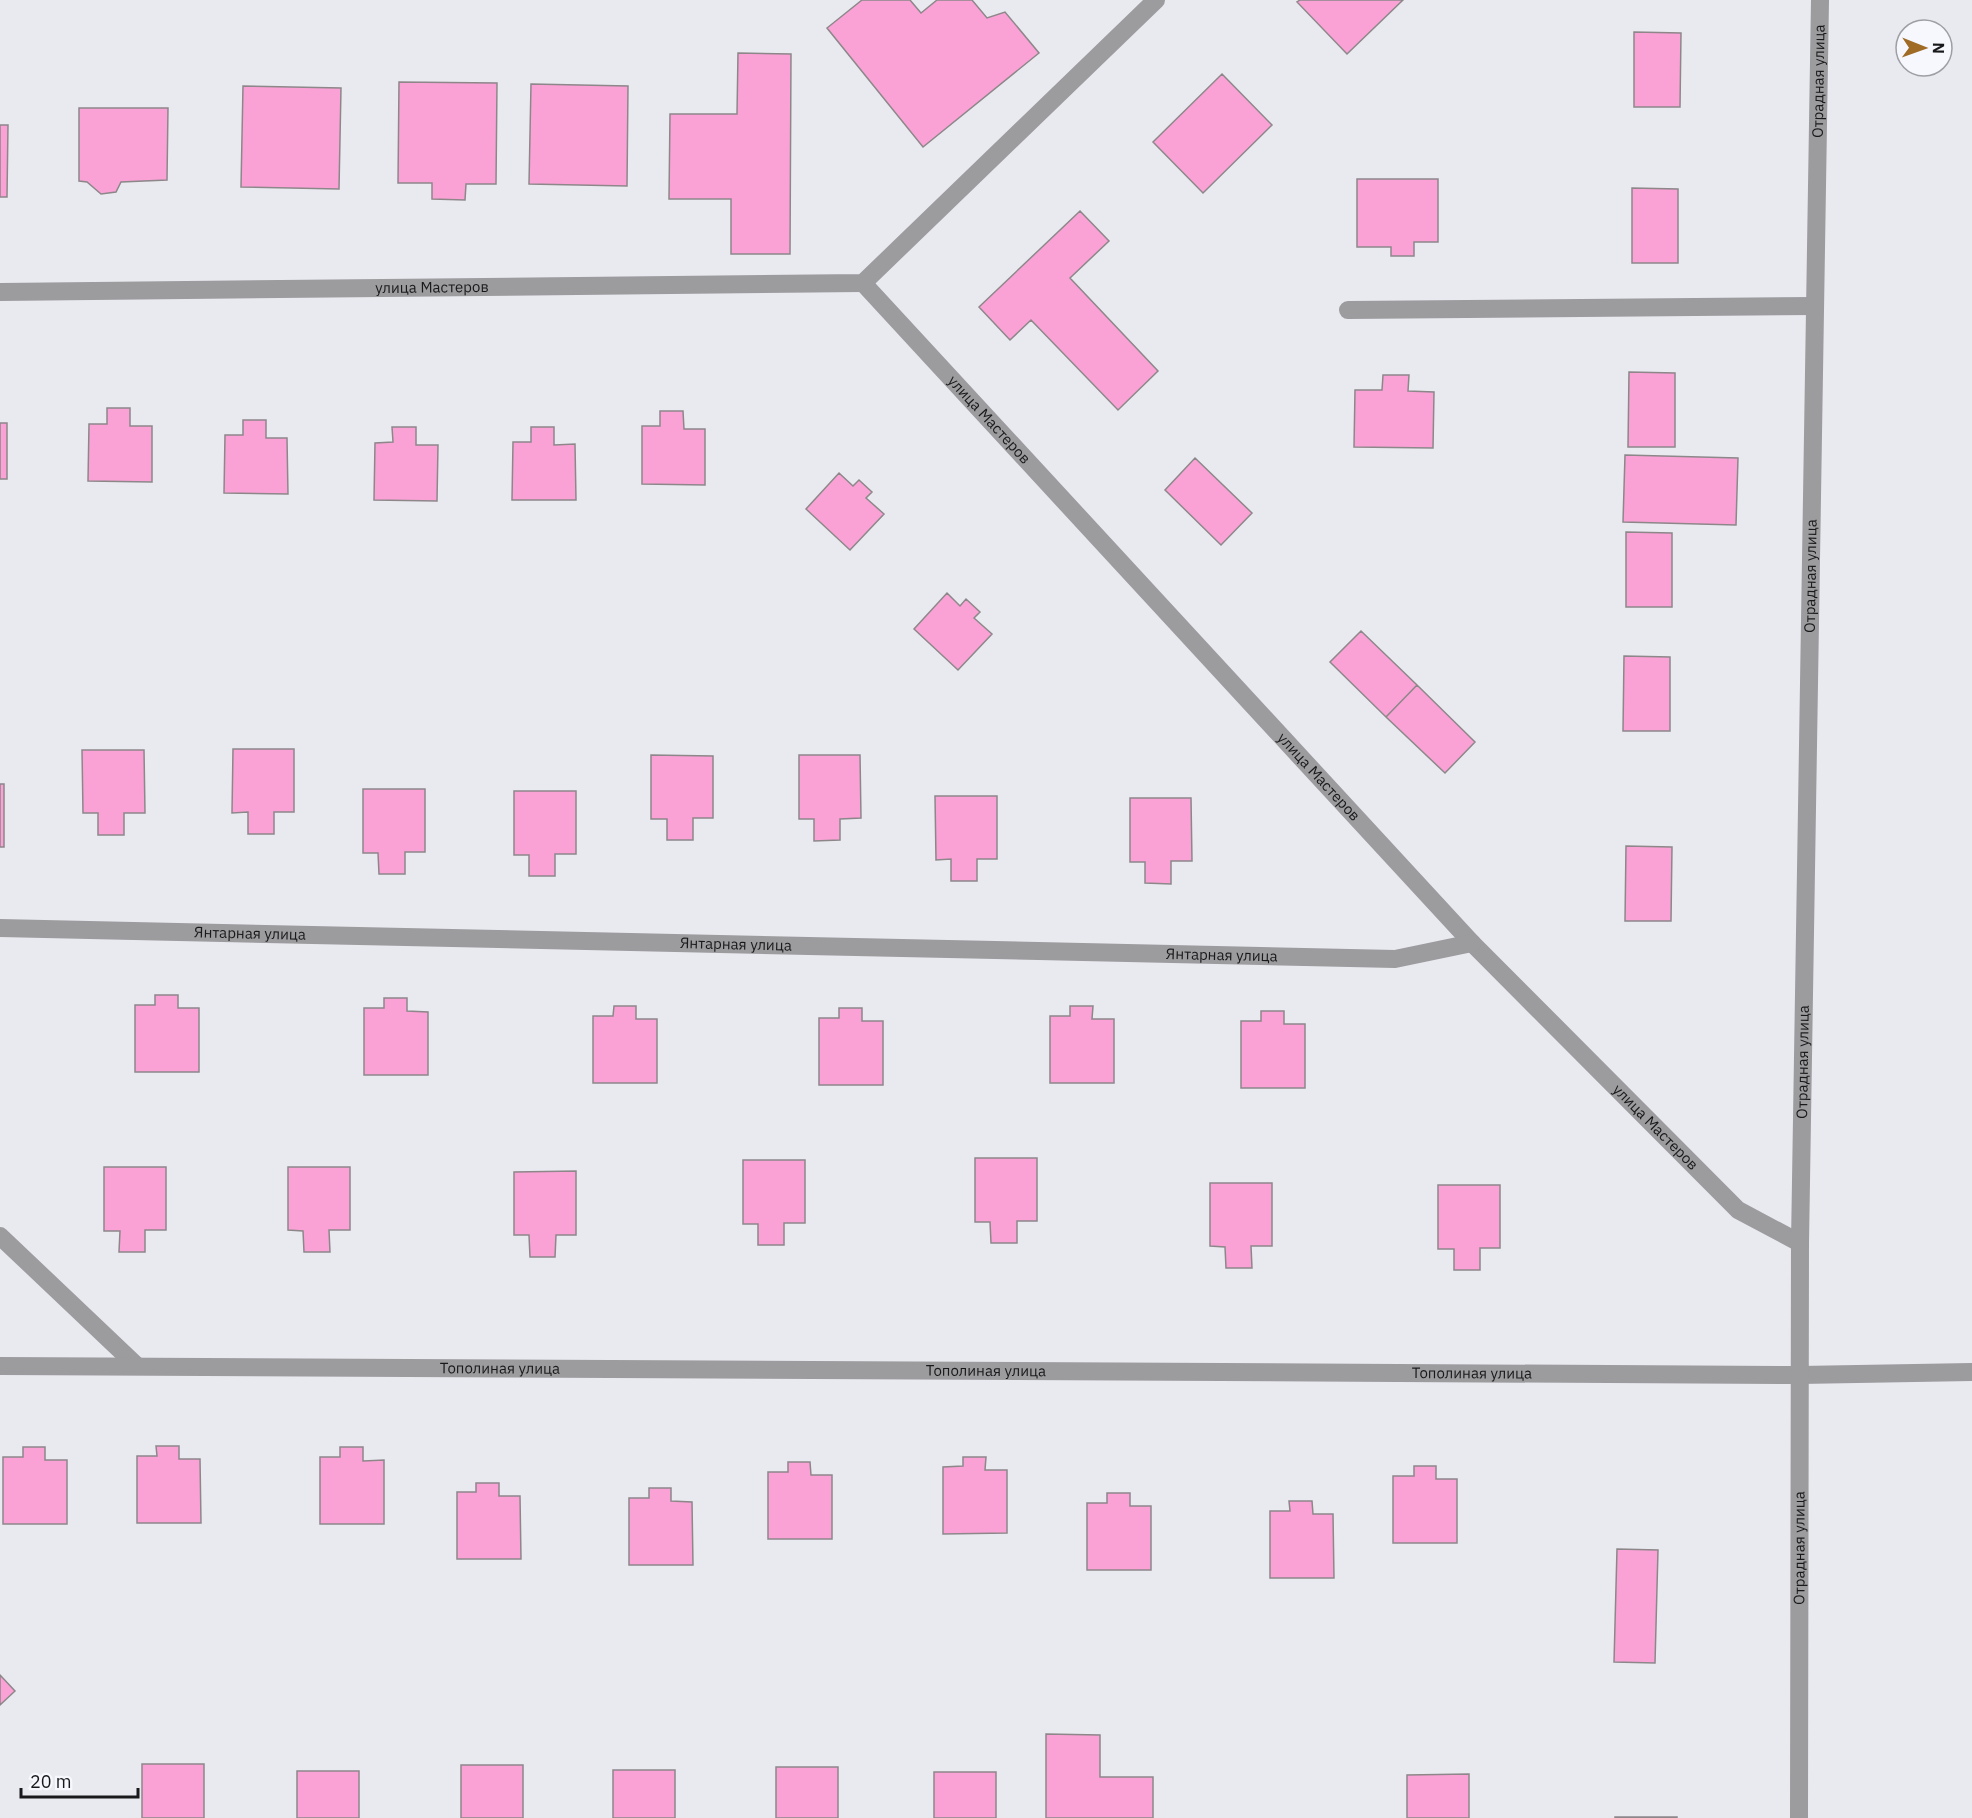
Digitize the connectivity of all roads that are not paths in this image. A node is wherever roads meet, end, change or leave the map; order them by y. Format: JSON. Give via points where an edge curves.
{"nodes":[{"id":1,"x":1156,"y":0,"type":"edge"},
{"id":2,"x":1820,"y":0,"type":"edge"},
{"id":3,"x":863,"y":283,"type":"junction"},
{"id":4,"x":0,"y":292,"type":"edge"},
{"id":5,"x":1815,"y":306,"type":"junction"},
{"id":6,"x":1348,"y":310,"type":"dead end"},
{"id":7,"x":0,"y":928,"type":"edge"},
{"id":8,"x":1472,"y":943,"type":"junction"},
{"id":9,"x":0,"y":1236,"type":"edge"},
{"id":10,"x":1800,"y":1243,"type":"junction"},
{"id":11,"x":0,"y":1365,"type":"edge"},
{"id":12,"x":137,"y":1366,"type":"junction"},
{"id":13,"x":1972,"y":1372,"type":"edge"},
{"id":14,"x":1800,"y":1375,"type":"junction"},
{"id":15,"x":1799,"y":1818,"type":"edge"}],
"edges":[{"from":1,"to":3,"type":"street"},
{"from":2,"to":5,"type":"street","name":"Отрадная улица"},
{"from":3,"to":4,"type":"street","name":"улица Мастеров"},
{"from":3,"to":8,"type":"street","name":"улица Мастеров"},
{"from":5,"to":6,"type":"street"},
{"from":5,"to":10,"type":"street","name":"Отрадная улица"},
{"from":7,"to":8,"type":"street","name":"Янтарная улица","via":[[1395,960]]},
{"from":8,"to":10,"type":"street","name":"улица Мастеров","via":[[1738,1210]]},
{"from":9,"to":12,"type":"street"},
{"from":10,"to":14,"type":"street","name":"Отрадная улица"},
{"from":11,"to":12,"type":"street","name":"Тополиная улица"},
{"from":12,"to":14,"type":"street","name":"Тополиная улица"},
{"from":13,"to":14,"type":"street","name":"Тополиная улица"},
{"from":14,"to":15,"type":"street","name":"Отрадная улица"}]}
